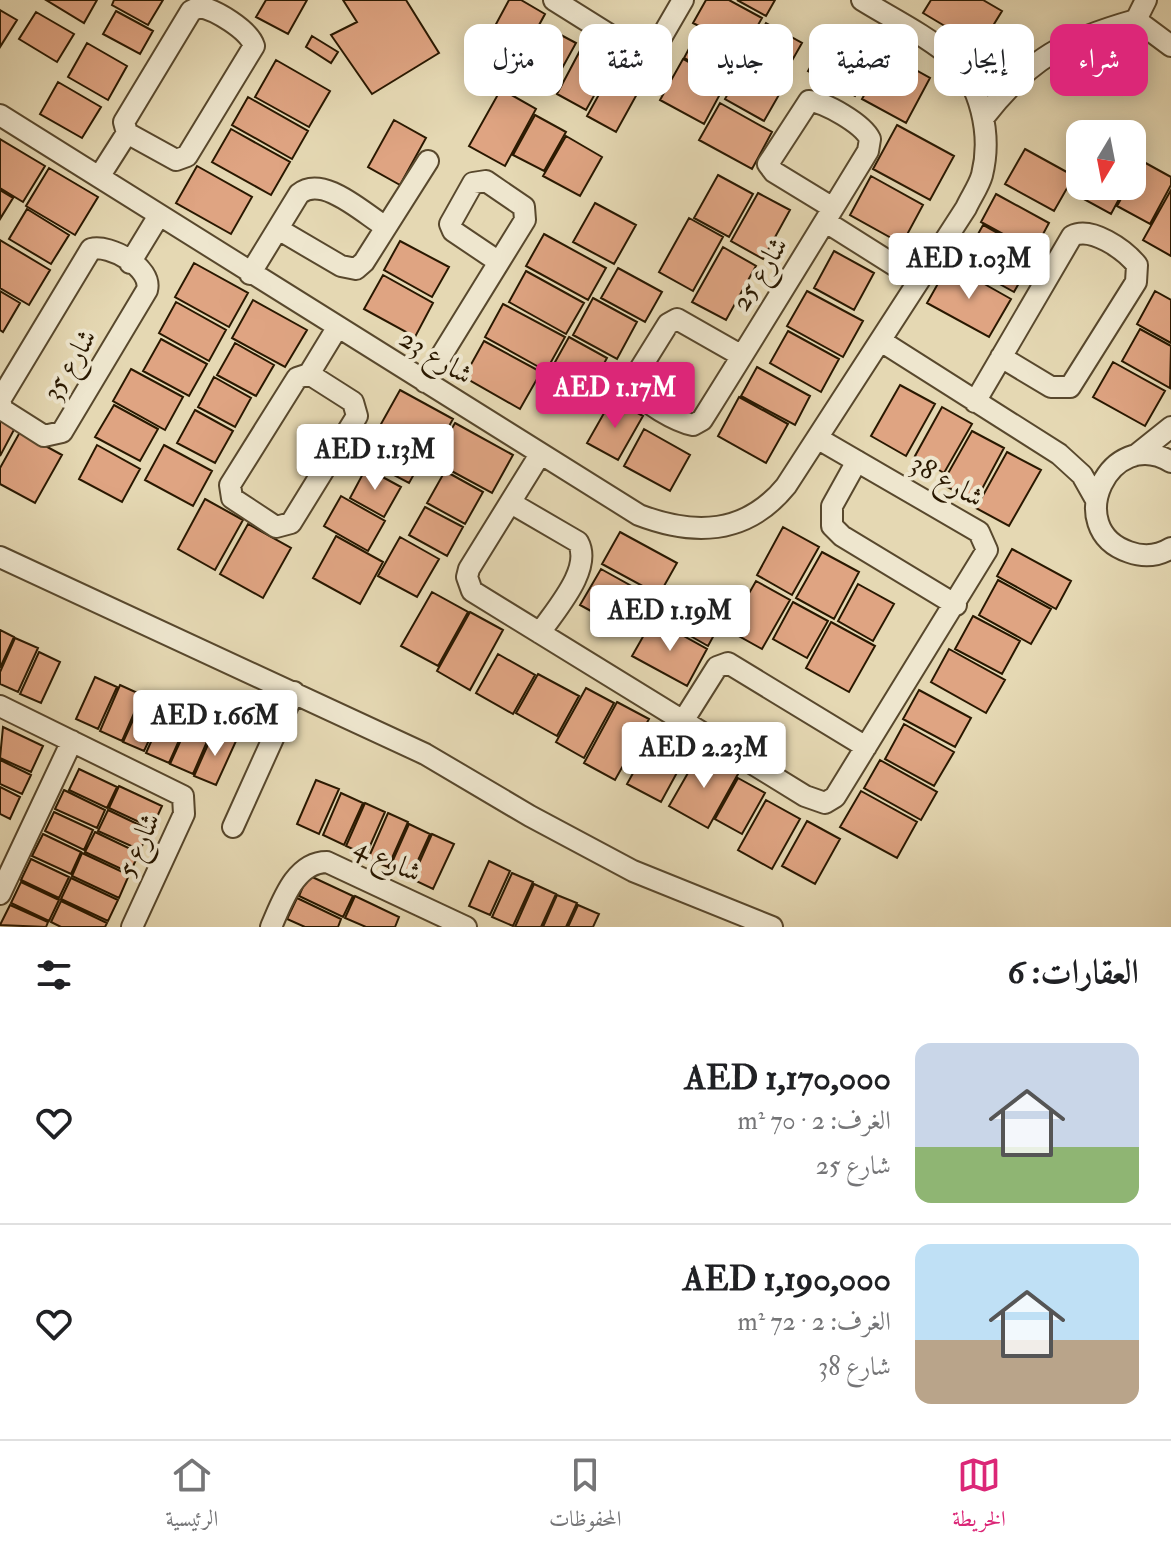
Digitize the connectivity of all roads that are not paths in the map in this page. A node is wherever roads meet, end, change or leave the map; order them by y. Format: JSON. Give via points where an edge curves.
{"nodes":[{"id":1,"x":554,"y":0,"type":"edge"},
{"id":2,"x":683,"y":0,"type":"edge"},
{"id":3,"x":862,"y":0,"type":"edge"},
{"id":4,"x":1146,"y":0,"type":"edge"},
{"id":5,"x":1136,"y":20,"type":"junction"},
{"id":6,"x":1171,"y":46,"type":"edge"},
{"id":7,"x":0,"y":115,"type":"edge"},
{"id":8,"x":984,"y":117,"type":"junction"},
{"id":9,"x":127,"y":133,"type":"junction"},
{"id":10,"x":428,"y":161,"type":"dead end"},
{"id":11,"x":99,"y":177,"type":"junction"},
{"id":12,"x":829,"y":215,"type":"junction"},
{"id":13,"x":158,"y":217,"type":"junction"},
{"id":14,"x":386,"y":227,"type":"junction"},
{"id":15,"x":278,"y":229,"type":"junction"},
{"id":16,"x":499,"y":262,"type":"dead end"},
{"id":17,"x":130,"y":263,"type":"junction"},
{"id":18,"x":250,"y":274,"type":"junction"},
{"id":19,"x":918,"y":280,"type":"junction"},
{"id":20,"x":337,"y":328,"type":"junction"},
{"id":21,"x":881,"y":341,"type":"junction"},
{"id":22,"x":742,"y":356,"type":"junction"},
{"id":23,"x":1001,"y":357,"type":"junction"},
{"id":24,"x":309,"y":374,"type":"junction"},
{"id":25,"x":425,"y":382,"type":"junction"},
{"id":26,"x":0,"y":400,"type":"edge"},
{"id":27,"x":975,"y":402,"type":"junction"},
{"id":28,"x":1171,"y":427,"type":"edge"},
{"id":29,"x":817,"y":438,"type":"junction"},
{"id":30,"x":1059,"y":454,"type":"junction"},
{"id":31,"x":1136,"y":455,"type":"junction"},
{"id":32,"x":539,"y":456,"type":"junction"},
{"id":33,"x":857,"y":461,"type":"junction"},
{"id":34,"x":1171,"y":462,"type":"edge"},
{"id":35,"x":1114,"y":465,"type":"junction"},
{"id":36,"x":1095,"y":498,"type":"junction"},
{"id":37,"x":511,"y":503,"type":"junction"},
{"id":38,"x":1169,"y":550,"type":"edge"},
{"id":39,"x":0,"y":557,"type":"edge"},
{"id":40,"x":956,"y":605,"type":"junction"},
{"id":41,"x":540,"y":633,"type":"junction"},
{"id":42,"x":294,"y":692,"type":"junction"},
{"id":43,"x":0,"y":706,"type":"edge"},
{"id":44,"x":683,"y":721,"type":"junction"},
{"id":45,"x":72,"y":741,"type":"junction"},
{"id":46,"x":866,"y":747,"type":"junction"},
{"id":47,"x":233,"y":827,"type":"dead end"},
{"id":48,"x":0,"y":894,"type":"edge"},
{"id":49,"x":421,"y":918,"type":"edge"},
{"id":50,"x":132,"y":927,"type":"edge"},
{"id":51,"x":271,"y":927,"type":"edge"},
{"id":52,"x":466,"y":927,"type":"edge"},
{"id":53,"x":772,"y":927,"type":"edge"}],
"edges":[{"from":1,"to":2,"type":"street","via":[[637,52],[654,50]]},
{"from":3,"to":8,"type":"street","name":"شارع 23","via":[[950,56],[965,72]]},
{"from":4,"to":5,"type":"street"},
{"from":5,"to":6,"type":"street"},
{"from":5,"to":8,"type":"street","via":[[1081,36],[1048,54],[1009,86]]},
{"from":7,"to":11,"type":"street","name":"شارع 23"},
{"from":8,"to":19,"type":"street","name":"شارع 23","via":[[981,177]]},
{"from":9,"to":9,"type":"street","via":[[166,157],[184,158],[252,54],[250,37],[208,9],[191,11],[125,117]]},
{"from":9,"to":11,"type":"street"},
{"from":10,"to":14,"type":"street"},
{"from":11,"to":13,"type":"street","name":"شارع 23"},
{"from":12,"to":12,"type":"street","name":"شارع 25","via":[[870,139],[809,101],[768,164]]},
{"from":12,"to":19,"type":"street","name":"شارع 25"},
{"from":12,"to":22,"type":"street","name":"شارع 25"},
{"from":13,"to":17,"type":"street"},
{"from":13,"to":18,"type":"street","name":"شارع 23"},
{"from":14,"to":15,"type":"street","via":[[364,262],[350,269]]},
{"from":14,"to":15,"type":"street","via":[[315,186],[299,194]]},
{"from":15,"to":18,"type":"street"},
{"from":16,"to":25,"type":"street"},
{"from":17,"to":26,"type":"street","name":"شارع 35","via":[[101,247],[87,252]]},
{"from":17,"to":26,"type":"street","name":"شارع 35","via":[[145,272],[147,290],[62,432],[44,436],[3,410]]},
{"from":18,"to":20,"type":"street","name":"شارع 23"},
{"from":19,"to":21,"type":"street","name":"شارع 23"},
{"from":20,"to":24,"type":"street"},
{"from":20,"to":25,"type":"street","name":"شارع 23"},
{"from":21,"to":27,"type":"street"},
{"from":21,"to":29,"type":"street","name":"شارع 23"},
{"from":22,"to":22,"type":"street","name":"شارع 25","via":[[677,319],[668,324],[633,388],[693,425],[702,420]]},
{"from":23,"to":23,"type":"street","via":[[1072,236],[1093,235],[1137,265],[1136,282],[1070,387],[1051,387]]},
{"from":23,"to":27,"type":"street"},
{"from":24,"to":24,"type":"street","via":[[297,378],[230,485],[232,498],[276,527],[291,523],[357,416],[353,402]]},
{"from":25,"to":32,"type":"street","name":"شارع 23"},
{"from":27,"to":30,"type":"street"},
{"from":28,"to":31,"type":"street"},
{"from":29,"to":32,"type":"street","name":"شارع 23","via":[[765,508],[735,525],[702,531],[671,528],[639,515]]},
{"from":29,"to":33,"type":"street","name":"شارع 38"},
{"from":30,"to":35,"type":"street"},
{"from":30,"to":36,"type":"street","via":[[1082,475]]},
{"from":31,"to":34,"type":"street"},
{"from":31,"to":35,"type":"street"},
{"from":32,"to":37,"type":"street","name":"شارع 38"},
{"from":33,"to":40,"type":"street","via":[[832,506],[832,526]]},
{"from":33,"to":40,"type":"street","name":"شارع 38","via":[[979,532],[986,542],[984,559]]},
{"from":35,"to":36,"type":"street"},
{"from":36,"to":38,"type":"street","via":[[1095,514],[1109,541],[1136,555]]},
{"from":37,"to":41,"type":"street","name":"شارع 38","via":[[469,569],[467,584],[479,597]]},
{"from":37,"to":41,"type":"street","via":[[578,542],[584,552],[581,566]]},
{"from":39,"to":42,"type":"street"},
{"from":40,"to":46,"type":"street","name":"شارع 38"},
{"from":41,"to":44,"type":"street","name":"شارع 38"},
{"from":42,"to":47,"type":"street"},
{"from":42,"to":53,"type":"street","via":[[425,754],[633,871]]},
{"from":43,"to":45,"type":"street","name":"شارع 5"},
{"from":44,"to":46,"type":"street","name":"شارع 38","via":[[825,803],[835,797]]},
{"from":44,"to":46,"type":"street","via":[[717,667],[728,663]]},
{"from":45,"to":48,"type":"street"},
{"from":45,"to":50,"type":"street","name":"شارع 5","via":[[183,796],[184,814]]},
{"from":49,"to":51,"type":"street","name":"شارع 4","via":[[327,862],[316,862],[298,878]]},
{"from":49,"to":52,"type":"street","name":"شارع 4"}]}
